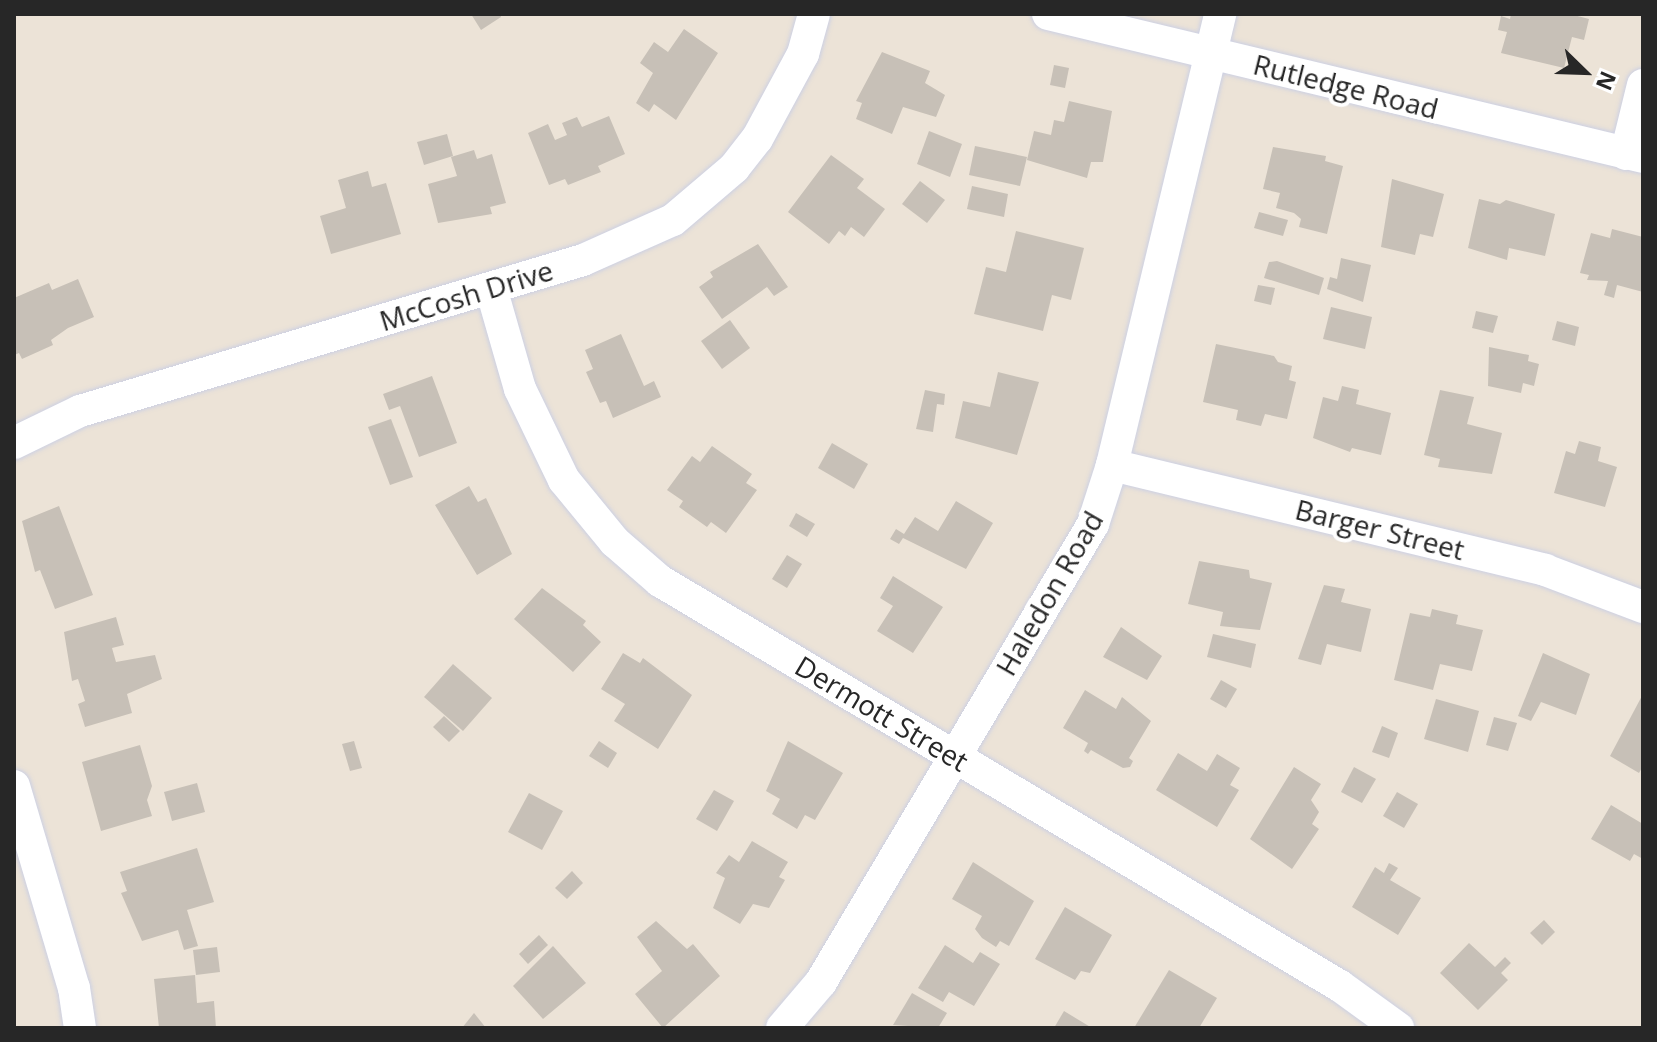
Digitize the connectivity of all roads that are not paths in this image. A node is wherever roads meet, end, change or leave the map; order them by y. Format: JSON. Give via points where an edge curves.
{"nodes":[{"id":1,"x":814,"y":14,"type":"edge"},
{"id":2,"x":1048,"y":14,"type":"edge"},
{"id":3,"x":1220,"y":14,"type":"edge"},
{"id":4,"x":1211,"y":54,"type":"junction"},
{"id":5,"x":1643,"y":85,"type":"edge"},
{"id":6,"x":1634,"y":156,"type":"edge"},
{"id":7,"x":491,"y":288,"type":"junction"},
{"id":8,"x":14,"y":443,"type":"edge"},
{"id":9,"x":1112,"y":465,"type":"junction"},
{"id":10,"x":1643,"y":607,"type":"edge"},
{"id":11,"x":954,"y":756,"type":"junction"},
{"id":12,"x":14,"y":786,"type":"edge"},
{"id":13,"x":80,"y":1028,"type":"edge"},
{"id":14,"x":782,"y":1028,"type":"edge"},
{"id":15,"x":1398,"y":1028,"type":"edge"}],
"edges":[{"from":1,"to":7,"type":"street","name":"McCosh Drive","via":[[803,54],[778,108],[734,168],[673,220],[583,260]]},
{"from":2,"to":4,"type":"street","name":"Rutledge Road"},
{"from":3,"to":4,"type":"street","name":"Haledon Road"},
{"from":4,"to":6,"type":"street","name":"Rutledge Road"},
{"from":4,"to":9,"type":"street","name":"Haledon Road"},
{"from":5,"to":6,"type":"street"},
{"from":7,"to":8,"type":"street","name":"McCosh Drive","via":[[80,411]]},
{"from":7,"to":11,"type":"street","name":"Dermott Street","via":[[520,389],[540,437],[564,480],[615,542],[681,595]]},
{"from":9,"to":10,"type":"street","name":"Barger Street","via":[[1545,570]]},
{"from":9,"to":11,"type":"street","name":"Haledon Road","via":[[1093,524]]},
{"from":11,"to":14,"type":"street","name":"Haledon Road","via":[[821,982]]},
{"from":11,"to":15,"type":"street","name":"Dermott Street","via":[[1340,986]]},
{"from":12,"to":13,"type":"street","via":[[74,988]]}]}
